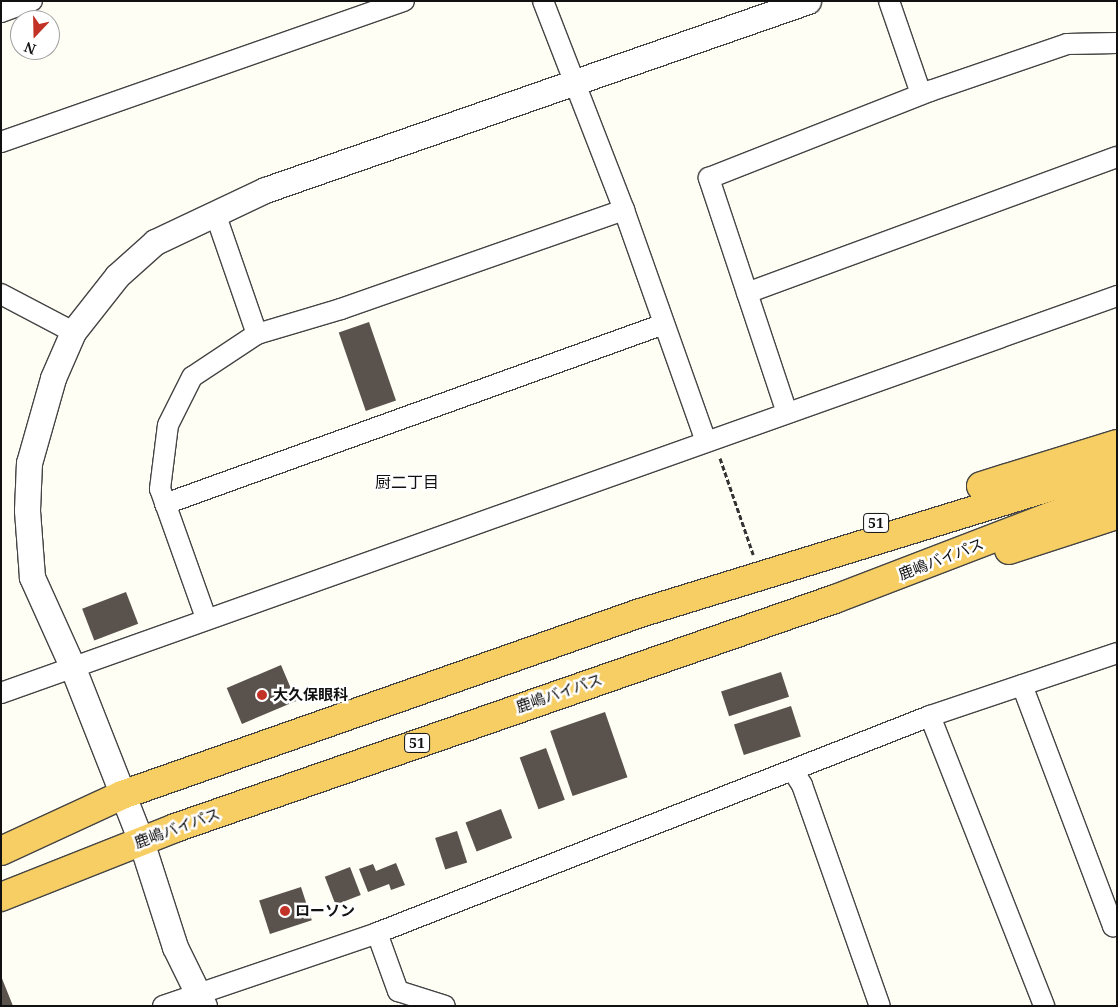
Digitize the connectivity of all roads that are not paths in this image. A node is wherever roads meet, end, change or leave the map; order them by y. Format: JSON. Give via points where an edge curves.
{"nodes":[{"id":1,"x":32,"y":1,"type":"edge"},
{"id":2,"x":404,"y":1,"type":"edge"},
{"id":3,"x":543,"y":1,"type":"edge"},
{"id":4,"x":808,"y":1,"type":"edge"},
{"id":5,"x":889,"y":1,"type":"edge"},
{"id":6,"x":1,"y":12,"type":"edge"},
{"id":7,"x":1117,"y":43,"type":"edge"},
{"id":8,"x":574,"y":83,"type":"junction"},
{"id":9,"x":921,"y":94,"type":"junction"},
{"id":10,"x":1,"y":142,"type":"edge"},
{"id":11,"x":1117,"y":158,"type":"edge"},
{"id":12,"x":624,"y":210,"type":"junction"},
{"id":13,"x":215,"y":213,"type":"junction"},
{"id":14,"x":747,"y":293,"type":"junction"},
{"id":15,"x":1,"y":294,"type":"edge"},
{"id":16,"x":1117,"y":296,"type":"edge"},
{"id":17,"x":664,"y":324,"type":"junction"},
{"id":18,"x":72,"y":332,"type":"junction"},
{"id":19,"x":257,"y":334,"type":"junction"},
{"id":20,"x":787,"y":413,"type":"junction"},
{"id":21,"x":710,"y":440,"type":"junction"},
{"id":22,"x":1117,"y":444,"type":"edge"},
{"id":23,"x":1117,"y":466,"type":"edge"},
{"id":24,"x":1117,"y":491,"type":"edge"},
{"id":25,"x":166,"y":504,"type":"junction"},
{"id":26,"x":1117,"y":515,"type":"edge"},
{"id":27,"x":835,"y":599,"type":"junction"},
{"id":28,"x":640,"y":613,"type":"junction"},
{"id":29,"x":206,"y":618,"type":"junction"},
{"id":30,"x":1117,"y":653,"type":"edge"},
{"id":31,"x":73,"y":668,"type":"junction"},
{"id":32,"x":1022,"y":685,"type":"junction"},
{"id":33,"x":1,"y":693,"type":"edge"},
{"id":34,"x":930,"y":716,"type":"junction"},
{"id":35,"x":793,"y":771,"type":"junction"},
{"id":36,"x":122,"y":795,"type":"junction"},
{"id":37,"x":141,"y":841,"type":"junction"},
{"id":38,"x":1,"y":851,"type":"edge"},
{"id":39,"x":1,"y":897,"type":"edge"},
{"id":40,"x":1117,"y":925,"type":"edge"},
{"id":41,"x":377,"y":932,"type":"junction"},
{"id":42,"x":200,"y":1000,"type":"edge"},
{"id":43,"x":163,"y":1006,"type":"edge"},
{"id":44,"x":444,"y":1006,"type":"edge"},
{"id":45,"x":880,"y":1006,"type":"edge"},
{"id":46,"x":1044,"y":1006,"type":"edge"}],
"edges":[{"from":1,"to":6,"type":"street"},
{"from":2,"to":10,"type":"street"},
{"from":3,"to":8,"type":"street"},
{"from":4,"to":8,"type":"street"},
{"from":5,"to":9,"type":"street"},
{"from":7,"to":9,"type":"street","via":[[1067,44]]},
{"from":8,"to":12,"type":"street"},
{"from":8,"to":13,"type":"street","via":[[264,190]]},
{"from":9,"to":14,"type":"street","via":[[709,178]]},
{"from":11,"to":14,"type":"street"},
{"from":12,"to":17,"type":"street"},
{"from":12,"to":19,"type":"street","via":[[341,309]]},
{"from":13,"to":18,"type":"street","via":[[155,242],[117,276]]},
{"from":13,"to":19,"type":"street"},
{"from":14,"to":20,"type":"street"},
{"from":15,"to":18,"type":"street"},
{"from":16,"to":20,"type":"street"},
{"from":17,"to":21,"type":"street"},
{"from":17,"to":25,"type":"street"},
{"from":18,"to":31,"type":"street","via":[[53,378],[29,463],[27,510],[32,577]]},
{"from":19,"to":25,"type":"street","via":[[192,377],[168,425],[160,489]]},
{"from":20,"to":21,"type":"street"},
{"from":21,"to":29,"type":"street"},
{"from":22,"to":28,"type":"highway","number":"51","via":[[921,505]]},
{"from":23,"to":28,"type":"highway","number":"51"},
{"from":24,"to":27,"type":"highway","name":"鹿嶋バイパス","number":"51"},
{"from":25,"to":29,"type":"street"},
{"from":26,"to":27,"type":"highway","number":"51","via":[[1058,536]]},
{"from":27,"to":37,"type":"highway","name":"鹿嶋バイパス","number":"51"},
{"from":28,"to":36,"type":"highway","number":"51"},
{"from":29,"to":31,"type":"street"},
{"from":30,"to":32,"type":"street"},
{"from":31,"to":33,"type":"street"},
{"from":31,"to":36,"type":"street"},
{"from":32,"to":34,"type":"street"},
{"from":32,"to":40,"type":"street","via":[[1113,926]]},
{"from":34,"to":35,"type":"street"},
{"from":34,"to":46,"type":"street"},
{"from":35,"to":41,"type":"street"},
{"from":35,"to":45,"type":"street","via":[[802,785]]},
{"from":36,"to":37,"type":"street"},
{"from":36,"to":38,"type":"highway","number":"51"},
{"from":37,"to":39,"type":"highway","name":"鹿嶋バイパス","number":"51"},
{"from":37,"to":42,"type":"street","via":[[175,947]]},
{"from":41,"to":42,"type":"street"},
{"from":41,"to":44,"type":"street","via":[[398,990]]},
{"from":42,"to":43,"type":"street"}]}
